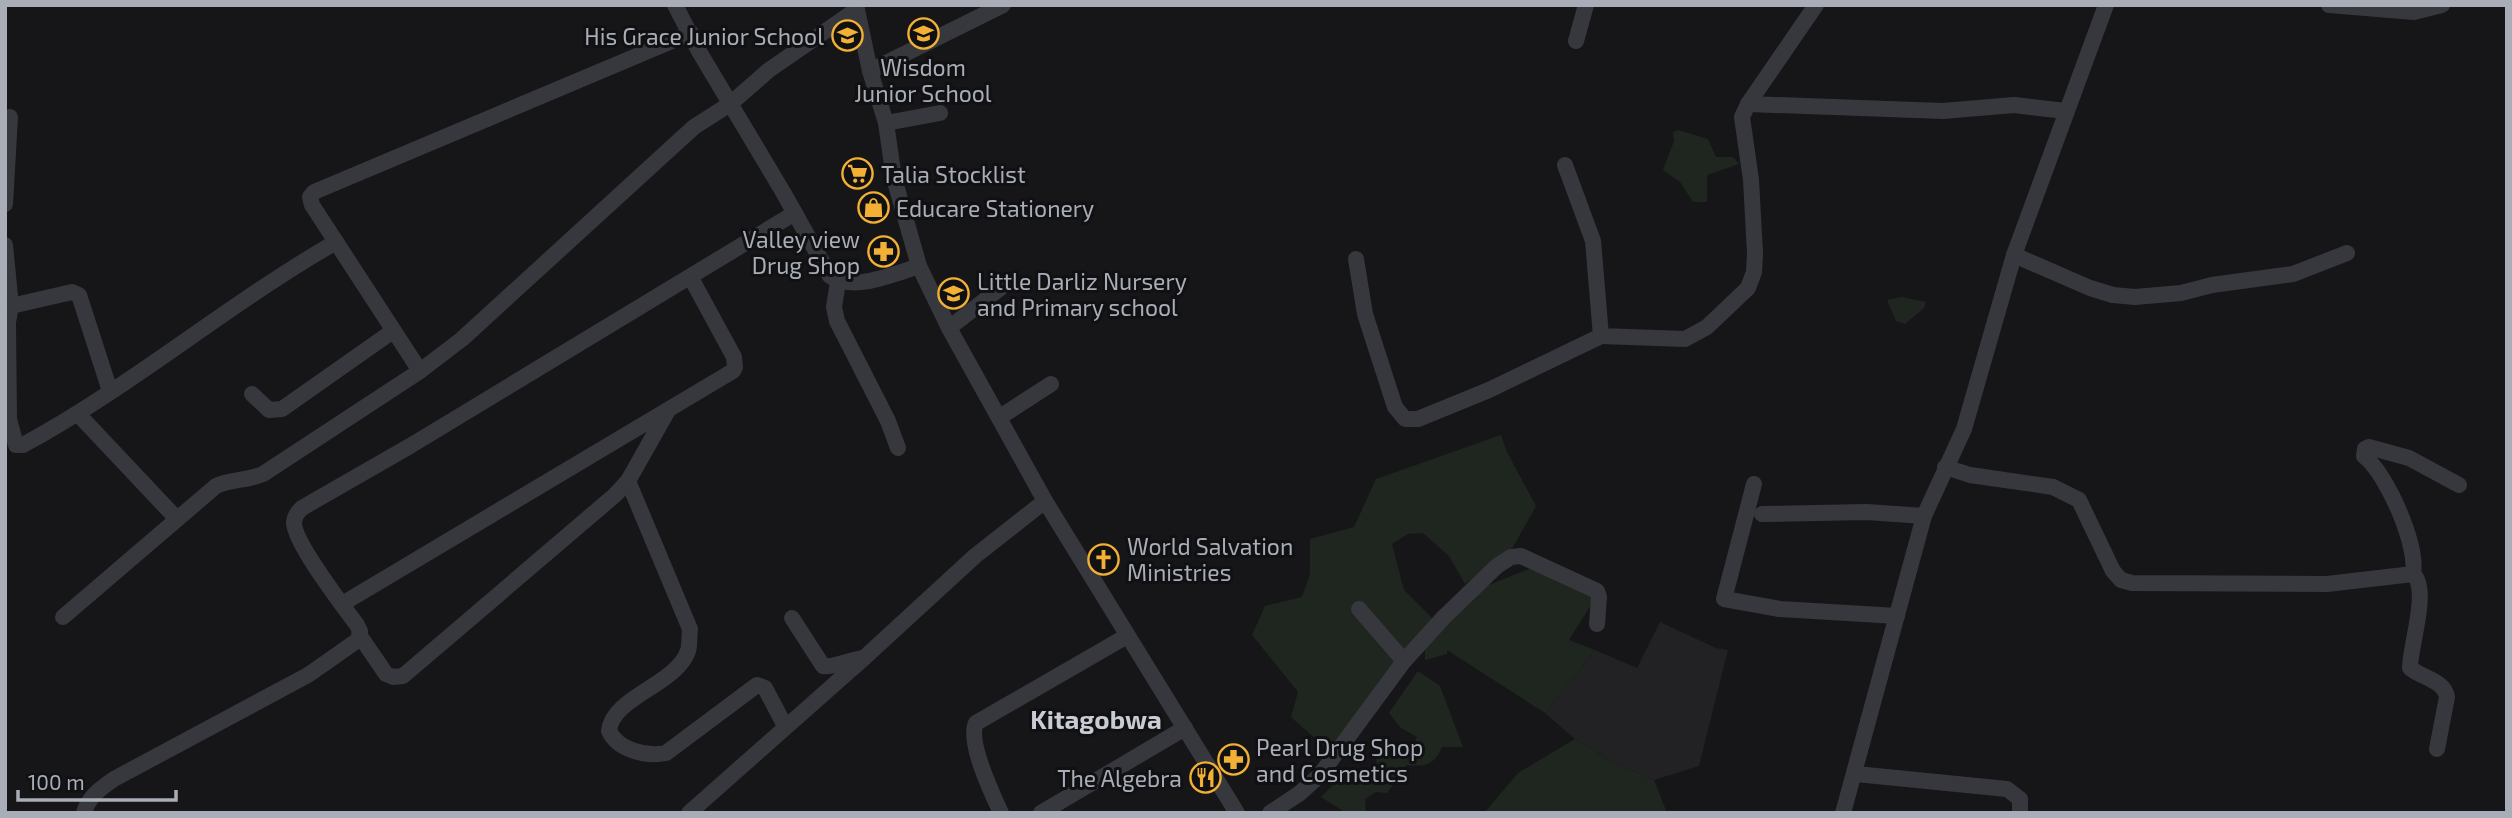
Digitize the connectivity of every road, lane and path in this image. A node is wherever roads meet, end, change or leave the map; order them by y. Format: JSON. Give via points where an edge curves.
{"nodes":[{"id":1,"x":675,"y":5,"type":"edge"},
{"id":2,"x":1003,"y":5,"type":"edge"},
{"id":3,"x":1586,"y":5,"type":"edge"},
{"id":4,"x":1816,"y":5,"type":"edge"},
{"id":5,"x":2106,"y":5,"type":"edge"},
{"id":6,"x":2329,"y":5,"type":"edge"},
{"id":7,"x":2442,"y":5,"type":"edge"},
{"id":8,"x":856,"y":8,"type":"edge"},
{"id":9,"x":691,"y":33,"type":"junction"},
{"id":10,"x":1576,"y":41,"type":"dead end"},
{"id":11,"x":870,"y":71,"type":"junction"},
{"id":12,"x":730,"y":104,"type":"junction"},
{"id":13,"x":1748,"y":104,"type":"junction"},
{"id":14,"x":2065,"y":111,"type":"junction"},
{"id":15,"x":940,"y":113,"type":"dead end"},
{"id":16,"x":10,"y":117,"type":"dead end"},
{"id":17,"x":886,"y":123,"type":"junction"},
{"id":18,"x":1565,"y":165,"type":"dead end"},
{"id":19,"x":5,"y":204,"type":"edge"},
{"id":20,"x":795,"y":214,"type":"junction"},
{"id":21,"x":336,"y":242,"type":"junction"},
{"id":22,"x":5,"y":245,"type":"edge"},
{"id":23,"x":2347,"y":253,"type":"dead end"},
{"id":24,"x":2014,"y":255,"type":"junction"},
{"id":25,"x":1356,"y":259,"type":"dead end"},
{"id":26,"x":919,"y":266,"type":"junction"},
{"id":27,"x":691,"y":278,"type":"junction"},
{"id":28,"x":838,"y":282,"type":"junction"},
{"id":29,"x":1003,"y":286,"type":"dead end"},
{"id":30,"x":11,"y":306,"type":"junction"},
{"id":31,"x":949,"y":328,"type":"junction"},
{"id":32,"x":393,"y":331,"type":"junction"},
{"id":33,"x":1601,"y":336,"type":"junction"},
{"id":34,"x":420,"y":371,"type":"junction"},
{"id":35,"x":1051,"y":384,"type":"dead end"},
{"id":36,"x":110,"y":391,"type":"junction"},
{"id":37,"x":252,"y":394,"type":"dead end"},
{"id":38,"x":668,"y":410,"type":"junction"},
{"id":39,"x":78,"y":414,"type":"junction"},
{"id":40,"x":1000,"y":417,"type":"junction"},
{"id":41,"x":898,"y":447,"type":"dead end"},
{"id":42,"x":1945,"y":467,"type":"junction"},
{"id":43,"x":628,"y":481,"type":"junction"},
{"id":44,"x":1754,"y":484,"type":"dead end"},
{"id":45,"x":2459,"y":485,"type":"dead end"},
{"id":46,"x":1045,"y":501,"type":"junction"},
{"id":47,"x":1762,"y":514,"type":"dead end"},
{"id":48,"x":1923,"y":516,"type":"junction"},
{"id":49,"x":177,"y":519,"type":"junction"},
{"id":50,"x":2413,"y":574,"type":"junction"},
{"id":51,"x":342,"y":604,"type":"junction"},
{"id":52,"x":1359,"y":609,"type":"dead end"},
{"id":53,"x":1897,"y":615,"type":"junction"},
{"id":54,"x":63,"y":617,"type":"dead end"},
{"id":55,"x":792,"y":618,"type":"dead end"},
{"id":56,"x":1597,"y":624,"type":"dead end"},
{"id":57,"x":360,"y":636,"type":"junction"},
{"id":58,"x":1127,"y":636,"type":"junction"},
{"id":59,"x":864,"y":659,"type":"junction"},
{"id":60,"x":1404,"y":661,"type":"junction"},
{"id":61,"x":785,"y":726,"type":"junction"},
{"id":62,"x":1185,"y":728,"type":"junction"},
{"id":63,"x":2437,"y":749,"type":"dead end"},
{"id":64,"x":1856,"y":774,"type":"junction"},
{"id":65,"x":84,"y":813,"type":"edge"},
{"id":66,"x":689,"y":813,"type":"edge"},
{"id":67,"x":1000,"y":813,"type":"edge"},
{"id":68,"x":1041,"y":813,"type":"edge"},
{"id":69,"x":1237,"y":813,"type":"edge"},
{"id":70,"x":1270,"y":813,"type":"edge"},
{"id":71,"x":1843,"y":813,"type":"edge"},
{"id":72,"x":2020,"y":813,"type":"edge"}],
"edges":[{"from":1,"to":9,"type":"street"},
{"from":2,"to":11,"type":"street"},
{"from":3,"to":10,"type":"street"},
{"from":4,"to":13,"type":"street"},
{"from":5,"to":14,"type":"street"},
{"from":6,"to":7,"type":"street","via":[[2414,12]]},
{"from":8,"to":11,"type":"street"},
{"from":8,"to":12,"type":"street"},
{"from":9,"to":12,"type":"street"},
{"from":9,"to":21,"type":"street","via":[[314,192],[312,205]]},
{"from":11,"to":17,"type":"street"},
{"from":12,"to":20,"type":"street"},
{"from":12,"to":34,"type":"street","via":[[688,132],[462,339]]},
{"from":13,"to":14,"type":"street","via":[[1943,111],[2014,106]]},
{"from":13,"to":33,"type":"street","via":[[1742,117],[1755,253],[1748,288],[1707,327],[1685,339]]},
{"from":14,"to":24,"type":"street"},
{"from":15,"to":17,"type":"street"},
{"from":16,"to":19,"type":"street"},
{"from":17,"to":26,"type":"street","via":[[894,178]]},
{"from":18,"to":33,"type":"street","via":[[1593,241]]},
{"from":20,"to":27,"type":"street"},
{"from":20,"to":28,"type":"street","via":[[830,276]]},
{"from":21,"to":32,"type":"street"},
{"from":21,"to":36,"type":"street"},
{"from":22,"to":30,"type":"street"},
{"from":23,"to":24,"type":"street","via":[[2293,274],[2135,297],[2090,288]]},
{"from":24,"to":42,"type":"street","via":[[1964,429]]},
{"from":25,"to":33,"type":"street","via":[[1365,314],[1395,407],[1405,419],[1418,419],[1489,390]]},
{"from":26,"to":28,"type":"street","via":[[861,282]]},
{"from":26,"to":31,"type":"street"},
{"from":27,"to":38,"type":"street","via":[[734,357],[735,367]]},
{"from":27,"to":51,"type":"street","via":[[302,508],[294,525]]},
{"from":28,"to":41,"type":"street","via":[[837,321]]},
{"from":29,"to":31,"type":"street"},
{"from":30,"to":36,"type":"street","via":[[72,292],[79,295]]},
{"from":30,"to":39,"type":"street","via":[[9,418],[16,445]]},
{"from":31,"to":40,"type":"street"},
{"from":32,"to":34,"type":"street"},
{"from":32,"to":37,"type":"street","via":[[282,410],[270,411]]},
{"from":34,"to":49,"type":"street","via":[[263,474],[216,486]]},
{"from":35,"to":40,"type":"street"},
{"from":36,"to":39,"type":"street"},
{"from":38,"to":43,"type":"street"},
{"from":38,"to":51,"type":"street"},
{"from":39,"to":49,"type":"street"},
{"from":40,"to":46,"type":"street"},
{"from":42,"to":48,"type":"street"},
{"from":42,"to":50,"type":"street","via":[[2067,492],[2079,500],[2113,571],[2132,583],[2327,584]]},
{"from":43,"to":57,"type":"street","via":[[403,676],[386,674]]},
{"from":43,"to":61,"type":"street","via":[[690,629],[687,652],[678,667],[613,718],[609,731],[613,740],[636,751],[666,753],[757,685],[765,688]]},
{"from":44,"to":53,"type":"street","via":[[1724,599],[1780,609]]},
{"from":45,"to":50,"type":"street","via":[[2409,458],[2365,449],[2364,456],[2375,464],[2399,508],[2414,561]]},
{"from":46,"to":58,"type":"street"},
{"from":46,"to":59,"type":"street","via":[[975,556]]},
{"from":47,"to":48,"type":"street"},
{"from":48,"to":53,"type":"street"},
{"from":49,"to":54,"type":"street"},
{"from":50,"to":63,"type":"street","via":[[2419,582],[2420,598],[2410,668],[2439,683],[2447,697]]},
{"from":51,"to":57,"type":"street"},
{"from":52,"to":60,"type":"street"},
{"from":53,"to":64,"type":"street"},
{"from":55,"to":59,"type":"street","via":[[822,666]]},
{"from":56,"to":60,"type":"street","via":[[1597,591],[1530,559],[1511,557],[1444,617]]},
{"from":57,"to":65,"type":"street","via":[[308,675],[114,779],[98,790]]},
{"from":58,"to":62,"type":"street"},
{"from":58,"to":67,"type":"street","via":[[976,723],[974,741]]},
{"from":59,"to":61,"type":"street"},
{"from":60,"to":70,"type":"street","via":[[1320,775]]},
{"from":61,"to":66,"type":"street"},
{"from":62,"to":68,"type":"street"},
{"from":62,"to":69,"type":"street"},
{"from":64,"to":71,"type":"street"},
{"from":64,"to":72,"type":"street","via":[[2007,789],[2020,799]]}]}
